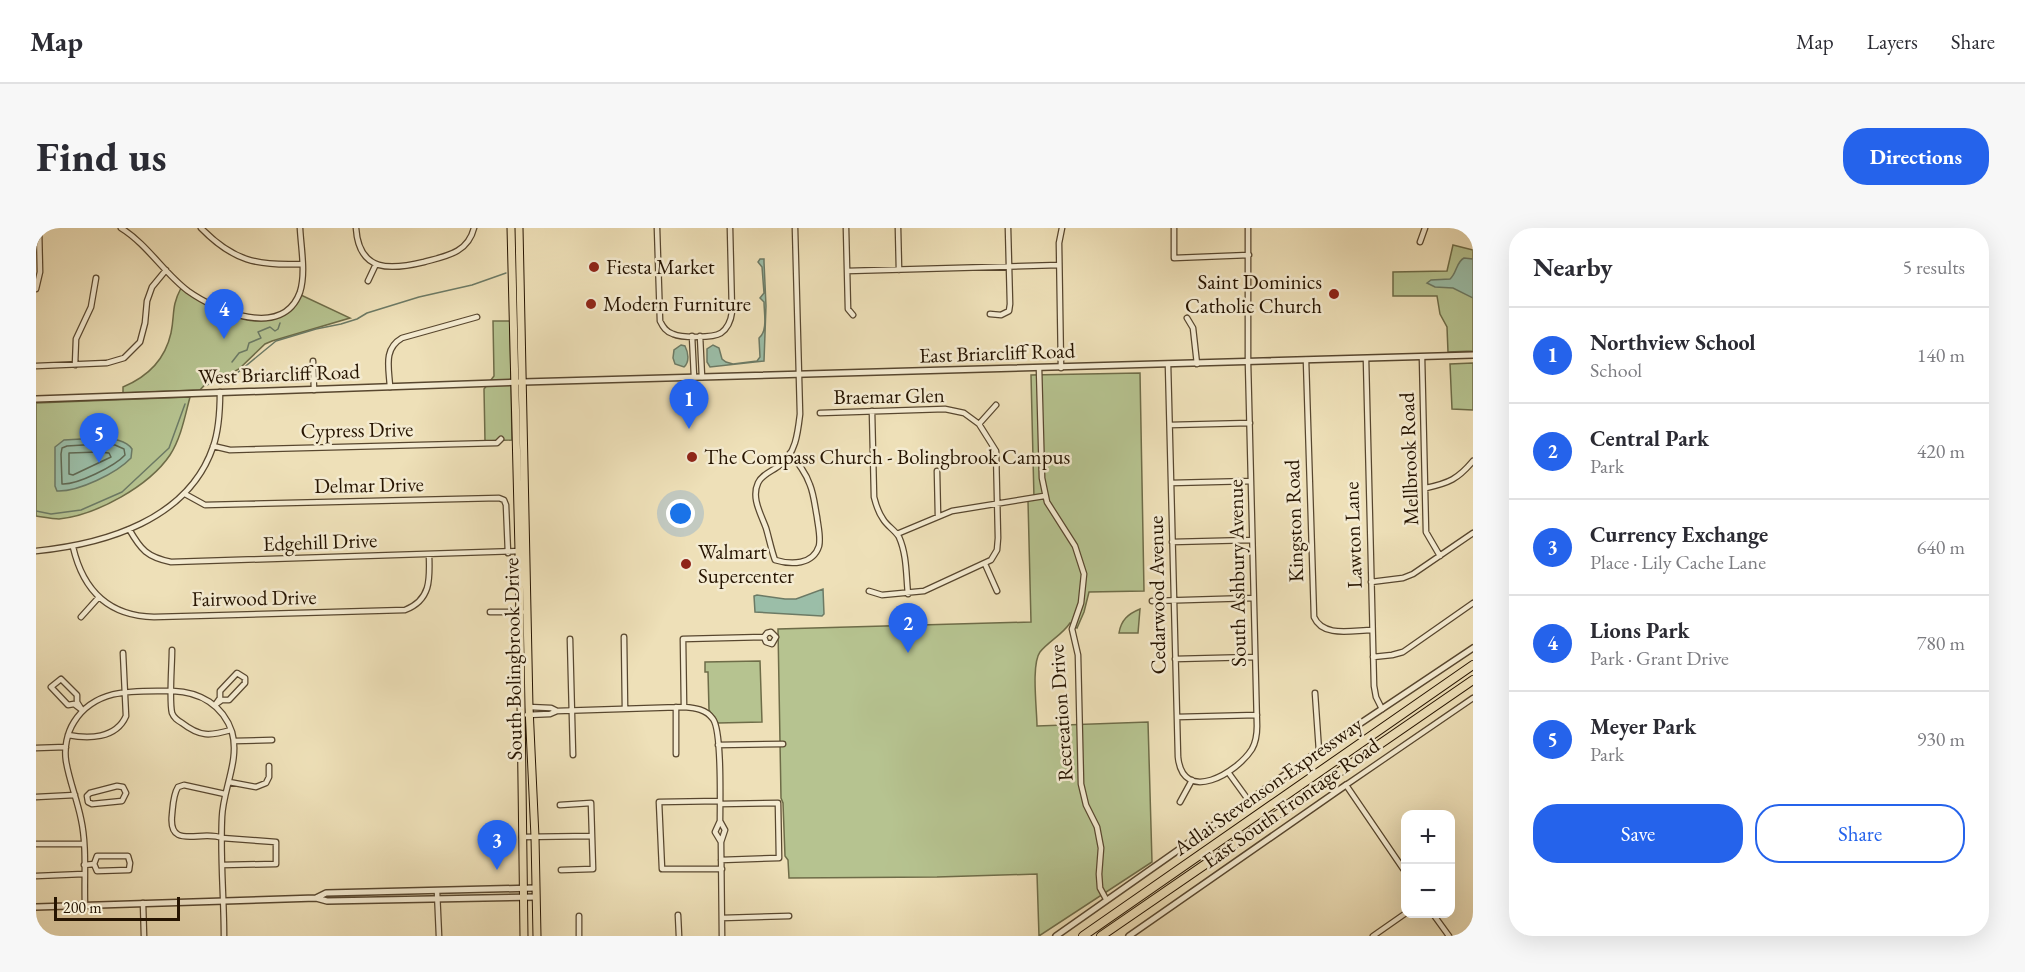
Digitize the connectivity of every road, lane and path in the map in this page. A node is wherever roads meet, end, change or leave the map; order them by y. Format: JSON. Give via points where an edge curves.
{"nodes":[{"id":1,"x":39,"y":228,"type":"edge"},
{"id":2,"x":122,"y":228,"type":"edge"},
{"id":3,"x":201,"y":228,"type":"edge"},
{"id":4,"x":300,"y":228,"type":"edge"},
{"id":5,"x":356,"y":228,"type":"edge"},
{"id":6,"x":474,"y":228,"type":"edge"},
{"id":7,"x":511,"y":228,"type":"edge"},
{"id":8,"x":519,"y":228,"type":"edge"},
{"id":9,"x":657,"y":228,"type":"edge"},
{"id":10,"x":730,"y":228,"type":"edge"},
{"id":11,"x":795,"y":228,"type":"edge"},
{"id":12,"x":846,"y":228,"type":"edge"},
{"id":13,"x":898,"y":228,"type":"edge"},
{"id":14,"x":1008,"y":228,"type":"edge"},
{"id":15,"x":1062,"y":228,"type":"edge"},
{"id":16,"x":1174,"y":228,"type":"edge"},
{"id":17,"x":1248,"y":228,"type":"edge"},
{"id":18,"x":1425,"y":228,"type":"edge"},
{"id":19,"x":1420,"y":242,"type":"dead end"},
{"id":20,"x":1249,"y":255,"type":"junction"},
{"id":21,"x":302,"y":264,"type":"junction"},
{"id":22,"x":376,"y":264,"type":"junction"},
{"id":23,"x":1059,"y":265,"type":"junction"},
{"id":24,"x":1009,"y":267,"type":"junction"},
{"id":25,"x":166,"y":270,"type":"junction"},
{"id":26,"x":899,"y":270,"type":"junction"},
{"id":27,"x":847,"y":271,"type":"junction"},
{"id":28,"x":96,"y":278,"type":"dead end"},
{"id":29,"x":368,"y":280,"type":"dead end"},
{"id":30,"x":36,"y":289,"type":"edge"},
{"id":31,"x":990,"y":314,"type":"dead end"},
{"id":32,"x":853,"y":315,"type":"dead end"},
{"id":33,"x":477,"y":317,"type":"dead end"},
{"id":34,"x":1187,"y":318,"type":"dead end"},
{"id":35,"x":692,"y":336,"type":"junction"},
{"id":36,"x":700,"y":336,"type":"junction"},
{"id":37,"x":1473,"y":355,"type":"edge"},
{"id":38,"x":1422,"y":357,"type":"junction"},
{"id":39,"x":1366,"y":358,"type":"junction"},
{"id":40,"x":1306,"y":360,"type":"junction"},
{"id":41,"x":313,"y":361,"type":"dead end"},
{"id":42,"x":1248,"y":362,"type":"junction"},
{"id":43,"x":75,"y":364,"type":"junction"},
{"id":44,"x":1168,"y":364,"type":"junction"},
{"id":45,"x":1197,"y":364,"type":"junction"},
{"id":46,"x":36,"y":366,"type":"edge"},
{"id":47,"x":1039,"y":368,"type":"junction"},
{"id":48,"x":1061,"y":368,"type":"junction"},
{"id":49,"x":798,"y":375,"type":"junction"},
{"id":50,"x":694,"y":377,"type":"junction"},
{"id":51,"x":702,"y":377,"type":"junction"},
{"id":52,"x":519,"y":382,"type":"junction"},
{"id":53,"x":390,"y":387,"type":"junction"},
{"id":54,"x":314,"y":390,"type":"junction"},
{"id":55,"x":220,"y":392,"type":"junction"},
{"id":56,"x":36,"y":399,"type":"edge"},
{"id":57,"x":996,"y":405,"type":"dead end"},
{"id":58,"x":872,"y":411,"type":"junction"},
{"id":59,"x":820,"y":413,"type":"dead end"},
{"id":60,"x":1250,"y":423,"type":"junction"},
{"id":61,"x":979,"y":424,"type":"junction"},
{"id":62,"x":1170,"y":425,"type":"junction"},
{"id":63,"x":501,"y":439,"type":"dead end"},
{"id":64,"x":213,"y":446,"type":"junction"},
{"id":65,"x":790,"y":453,"type":"junction"},
{"id":66,"x":1473,"y":461,"type":"edge"},
{"id":67,"x":937,"y":471,"type":"dead end"},
{"id":68,"x":1251,"y":481,"type":"junction"},
{"id":69,"x":1171,"y":483,"type":"junction"},
{"id":70,"x":1426,"y":488,"type":"junction"},
{"id":71,"x":185,"y":494,"type":"junction"},
{"id":72,"x":1044,"y":496,"type":"junction"},
{"id":73,"x":998,"y":503,"type":"junction"},
{"id":74,"x":938,"y":516,"type":"junction"},
{"id":75,"x":129,"y":529,"type":"junction"},
{"id":76,"x":1473,"y":533,"type":"edge"},
{"id":77,"x":897,"y":534,"type":"junction"},
{"id":78,"x":1252,"y":540,"type":"junction"},
{"id":79,"x":1172,"y":542,"type":"junction"},
{"id":80,"x":74,"y":547,"type":"junction"},
{"id":81,"x":36,"y":551,"type":"edge"},
{"id":82,"x":523,"y":551,"type":"junction"},
{"id":83,"x":508,"y":553,"type":"junction"},
{"id":84,"x":429,"y":555,"type":"junction"},
{"id":85,"x":1440,"y":556,"type":"junction"},
{"id":86,"x":985,"y":564,"type":"junction"},
{"id":87,"x":1371,"y":582,"type":"junction"},
{"id":88,"x":870,"y":591,"type":"dead end"},
{"id":89,"x":997,"y":591,"type":"dead end"},
{"id":90,"x":908,"y":594,"type":"junction"},
{"id":91,"x":99,"y":597,"type":"junction"},
{"id":92,"x":1253,"y":598,"type":"junction"},
{"id":93,"x":1174,"y":600,"type":"junction"},
{"id":94,"x":1152,"y":601,"type":"dead end"},
{"id":95,"x":1473,"y":603,"type":"edge"},
{"id":96,"x":490,"y":612,"type":"dead end"},
{"id":97,"x":524,"y":612,"type":"junction"},
{"id":98,"x":81,"y":617,"type":"dead end"},
{"id":99,"x":1372,"y":630,"type":"junction"},
{"id":100,"x":624,"y":638,"type":"dead end"},
{"id":101,"x":764,"y":638,"type":"dead end"},
{"id":102,"x":570,"y":639,"type":"dead end"},
{"id":103,"x":1473,"y":648,"type":"edge"},
{"id":104,"x":172,"y":650,"type":"dead end"},
{"id":105,"x":123,"y":653,"type":"dead end"},
{"id":106,"x":1255,"y":657,"type":"junction"},
{"id":107,"x":1373,"y":657,"type":"junction"},
{"id":108,"x":1175,"y":659,"type":"junction"},
{"id":109,"x":1473,"y":665,"type":"edge"},
{"id":110,"x":1473,"y":680,"type":"edge"},
{"id":111,"x":172,"y":691,"type":"junction"},
{"id":112,"x":124,"y":693,"type":"junction"},
{"id":113,"x":1315,"y":693,"type":"dead end"},
{"id":114,"x":1473,"y":698,"type":"edge"},
{"id":115,"x":215,"y":705,"type":"junction"},
{"id":116,"x":676,"y":707,"type":"junction"},
{"id":117,"x":684,"y":707,"type":"junction"},
{"id":118,"x":625,"y":708,"type":"junction"},
{"id":119,"x":1382,"y":709,"type":"junction"},
{"id":120,"x":82,"y":710,"type":"junction"},
{"id":121,"x":572,"y":710,"type":"junction"},
{"id":122,"x":527,"y":713,"type":"junction"},
{"id":123,"x":1257,"y":716,"type":"junction"},
{"id":124,"x":1177,"y":717,"type":"junction"},
{"id":125,"x":231,"y":730,"type":"junction"},
{"id":126,"x":68,"y":735,"type":"junction"},
{"id":127,"x":272,"y":740,"type":"dead end"},
{"id":128,"x":234,"y":741,"type":"junction"},
{"id":129,"x":783,"y":744,"type":"dead end"},
{"id":130,"x":718,"y":745,"type":"junction"},
{"id":131,"x":66,"y":747,"type":"junction"},
{"id":132,"x":36,"y":748,"type":"edge"},
{"id":133,"x":1318,"y":751,"type":"junction"},
{"id":134,"x":676,"y":754,"type":"dead end"},
{"id":135,"x":573,"y":755,"type":"dead end"},
{"id":136,"x":269,"y":766,"type":"dead end"},
{"id":137,"x":1228,"y":772,"type":"junction"},
{"id":138,"x":1192,"y":780,"type":"junction"},
{"id":139,"x":229,"y":782,"type":"junction"},
{"id":140,"x":1346,"y":785,"type":"junction"},
{"id":141,"x":225,"y":794,"type":"junction"},
{"id":142,"x":75,"y":795,"type":"junction"},
{"id":143,"x":36,"y":797,"type":"edge"},
{"id":144,"x":87,"y":799,"type":"junction"},
{"id":145,"x":77,"y":801,"type":"junction"},
{"id":146,"x":1249,"y":801,"type":"junction"},
{"id":147,"x":720,"y":802,"type":"junction"},
{"id":148,"x":1180,"y":802,"type":"dead end"},
{"id":149,"x":560,"y":805,"type":"dead end"},
{"id":150,"x":720,"y":821,"type":"junction"},
{"id":151,"x":592,"y":836,"type":"junction"},
{"id":152,"x":522,"y":837,"type":"junction"},
{"id":153,"x":535,"y":837,"type":"junction"},
{"id":154,"x":222,"y":838,"type":"junction"},
{"id":155,"x":721,"y":842,"type":"junction"},
{"id":156,"x":36,"y":844,"type":"edge"},
{"id":157,"x":83,"y":844,"type":"junction"},
{"id":158,"x":721,"y":860,"type":"junction"},
{"id":159,"x":94,"y":864,"type":"junction"},
{"id":160,"x":84,"y":865,"type":"junction"},
{"id":161,"x":222,"y":865,"type":"junction"},
{"id":162,"x":1401,"y":866,"type":"edge"},
{"id":163,"x":722,"y":868,"type":"junction"},
{"id":164,"x":561,"y":870,"type":"dead end"},
{"id":165,"x":84,"y":874,"type":"junction"},
{"id":166,"x":36,"y":876,"type":"edge"},
{"id":167,"x":523,"y":888,"type":"junction"},
{"id":168,"x":535,"y":888,"type":"junction"},
{"id":169,"x":437,"y":891,"type":"junction"},
{"id":170,"x":524,"y":897,"type":"junction"},
{"id":171,"x":536,"y":897,"type":"junction"},
{"id":172,"x":316,"y":898,"type":"junction"},
{"id":173,"x":438,"y":898,"type":"junction"},
{"id":174,"x":1106,"y":899,"type":"junction"},
{"id":175,"x":224,"y":900,"type":"junction"},
{"id":176,"x":143,"y":903,"type":"junction"},
{"id":177,"x":85,"y":905,"type":"junction"},
{"id":178,"x":36,"y":907,"type":"edge"},
{"id":179,"x":678,"y":915,"type":"dead end"},
{"id":180,"x":579,"y":916,"type":"dead end"},
{"id":181,"x":789,"y":916,"type":"dead end"},
{"id":182,"x":1401,"y":916,"type":"edge"},
{"id":183,"x":722,"y":918,"type":"junction"},
{"id":184,"x":1436,"y":918,"type":"edge"},
{"id":185,"x":144,"y":936,"type":"edge"},
{"id":186,"x":224,"y":936,"type":"edge"},
{"id":187,"x":440,"y":936,"type":"edge"},
{"id":188,"x":524,"y":936,"type":"edge"},
{"id":189,"x":537,"y":936,"type":"edge"},
{"id":190,"x":579,"y":936,"type":"edge"},
{"id":191,"x":679,"y":936,"type":"edge"},
{"id":192,"x":722,"y":936,"type":"edge"},
{"id":193,"x":1056,"y":936,"type":"edge"},
{"id":194,"x":1083,"y":936,"type":"edge"},
{"id":195,"x":1101,"y":936,"type":"edge"},
{"id":196,"x":1129,"y":936,"type":"edge"},
{"id":197,"x":1373,"y":936,"type":"edge"},
{"id":198,"x":1449,"y":936,"type":"edge"}],
"edges":[{"from":1,"to":30,"type":"street","via":[[40,272]]},
{"from":2,"to":25,"type":"street"},
{"from":3,"to":21,"type":"street","via":[[238,257],[259,264]]},
{"from":4,"to":21,"type":"street"},
{"from":5,"to":22,"type":"street","via":[[364,254]]},
{"from":6,"to":22,"type":"street","via":[[468,243],[451,255],[395,268]]},
{"from":7,"to":52,"type":"main road"},
{"from":8,"to":52,"type":"main road"},
{"from":9,"to":35,"type":"street","via":[[660,321],[671,334]]},
{"from":10,"to":36,"type":"street","via":[[731,320],[720,333]]},
{"from":11,"to":49,"type":"street"},
{"from":12,"to":27,"type":"street"},
{"from":13,"to":26,"type":"street"},
{"from":14,"to":24,"type":"street"},
{"from":15,"to":23,"type":"street"},
{"from":16,"to":20,"type":"street","via":[[1174,258]]},
{"from":17,"to":20,"type":"street","name":"South Ashbury Avenue"},
{"from":18,"to":19,"type":"street"},
{"from":20,"to":42,"type":"street","name":"South Ashbury Avenue"},
{"from":21,"to":25,"type":"street","via":[[302,283],[294,303],[284,312],[258,319],[210,304]]},
{"from":22,"to":29,"type":"street"},
{"from":23,"to":24,"type":"street"},
{"from":23,"to":48,"type":"street"},
{"from":24,"to":26,"type":"street"},
{"from":24,"to":31,"type":"street","via":[[1008,311]]},
{"from":25,"to":43,"type":"street","via":[[152,287],[140,342],[124,358]]},
{"from":26,"to":27,"type":"street"},
{"from":27,"to":32,"type":"street","via":[[848,309]]},
{"from":28,"to":43,"type":"street","via":[[91,307],[76,339]]},
{"from":33,"to":53,"type":"street","via":[[394,343],[390,349]]},
{"from":34,"to":45,"type":"street","via":[[1193,328]]},
{"from":35,"to":36,"type":"street"},
{"from":35,"to":50,"type":"street"},
{"from":36,"to":51,"type":"street"},
{"from":37,"to":38,"type":"street","name":"East Briarcliff Road"},
{"from":38,"to":39,"type":"street","name":"East Briarcliff Road"},
{"from":38,"to":70,"type":"street","name":"Mellbrook Road"},
{"from":39,"to":40,"type":"street","name":"East Briarcliff Road"},
{"from":39,"to":87,"type":"street","name":"Lawton Lane"},
{"from":40,"to":42,"type":"street","name":"East Briarcliff Road"},
{"from":40,"to":99,"type":"street","name":"Kingston Road","via":[[1314,617],[1318,625],[1329,631]]},
{"from":41,"to":54,"type":"street"},
{"from":42,"to":45,"type":"street","name":"East Briarcliff Road"},
{"from":42,"to":60,"type":"street","name":"South Ashbury Avenue"},
{"from":43,"to":46,"type":"street"},
{"from":44,"to":45,"type":"street","name":"East Briarcliff Road"},
{"from":44,"to":48,"type":"street","name":"East Briarcliff Road"},
{"from":44,"to":62,"type":"street","name":"Cedarwood Avenue"},
{"from":47,"to":48,"type":"street","name":"East Briarcliff Road"},
{"from":47,"to":49,"type":"street","name":"East Briarcliff Road"},
{"from":47,"to":72,"type":"street"},
{"from":49,"to":51,"type":"street","name":"East Briarcliff Road"},
{"from":49,"to":65,"type":"street","via":[[800,414]]},
{"from":50,"to":51,"type":"street","name":"East Briarcliff Road"},
{"from":50,"to":52,"type":"street","name":"East Briarcliff Road"},
{"from":52,"to":53,"type":"street","name":"West Briarcliff Road"},
{"from":52,"to":82,"type":"main road","name":"South Bolingbrook Drive"},
{"from":53,"to":54,"type":"street","name":"West Briarcliff Road"},
{"from":54,"to":55,"type":"street","name":"West Briarcliff Road"},
{"from":55,"to":56,"type":"street","name":"West Briarcliff Road"},
{"from":55,"to":64,"type":"street"},
{"from":57,"to":61,"type":"street"},
{"from":58,"to":59,"type":"street","name":"Braemar Glen"},
{"from":58,"to":61,"type":"street","name":"Braemar Glen","via":[[945,409],[964,413]]},
{"from":58,"to":77,"type":"street","via":[[874,497],[877,509]]},
{"from":60,"to":62,"type":"street"},
{"from":60,"to":68,"type":"street","name":"South Ashbury Avenue"},
{"from":61,"to":73,"type":"street","via":[[996,451]]},
{"from":62,"to":69,"type":"street","name":"Cedarwood Avenue"},
{"from":63,"to":64,"type":"street","name":"Cypress Drive","via":[[497,443],[230,450]]},
{"from":64,"to":71,"type":"street"},
{"from":65,"to":65,"type":"street","via":[[783,464],[760,480],[757,502],[776,560],[802,562],[813,557],[819,536],[810,484]]},
{"from":66,"to":70,"type":"street","via":[[1449,483]]},
{"from":67,"to":74,"type":"street"},
{"from":68,"to":69,"type":"street"},
{"from":68,"to":78,"type":"street","name":"South Ashbury Avenue"},
{"from":69,"to":79,"type":"street","name":"Cedarwood Avenue"},
{"from":70,"to":85,"type":"street","name":"Mellbrook Road","via":[[1426,532]]},
{"from":71,"to":75,"type":"street","via":[[165,511]]},
{"from":71,"to":83,"type":"street","name":"Delmar Drive","via":[[205,505],[499,498],[506,505]]},
{"from":72,"to":73,"type":"street"},
{"from":72,"to":174,"type":"street","name":"Recreation Drive","via":[[1075,546],[1084,574],[1081,603],[1072,629],[1078,656],[1082,784],[1086,805],[1097,827],[1100,888]]},
{"from":73,"to":74,"type":"street"},
{"from":73,"to":86,"type":"street","via":[[997,550]]},
{"from":74,"to":77,"type":"street"},
{"from":75,"to":80,"type":"street"},
{"from":75,"to":84,"type":"street","name":"Edgehill Drive","via":[[141,549],[156,559],[171,562]]},
{"from":76,"to":85,"type":"street"},
{"from":77,"to":90,"type":"street"},
{"from":78,"to":79,"type":"street"},
{"from":78,"to":92,"type":"street","name":"South Ashbury Avenue"},
{"from":79,"to":93,"type":"street","name":"Cedarwood Avenue"},
{"from":80,"to":81,"type":"street"},
{"from":80,"to":91,"type":"street","name":"Fairwood Drive","via":[[85,581]]},
{"from":82,"to":83,"type":"street","name":"Edgehill Drive"},
{"from":82,"to":97,"type":"main road","name":"South Bolingbrook Drive"},
{"from":83,"to":84,"type":"street","name":"Edgehill Drive"},
{"from":84,"to":91,"type":"street","name":"Fairwood Drive","via":[[430,581],[426,593],[417,604],[401,611],[146,617],[113,607]]},
{"from":85,"to":87,"type":"street","via":[[1403,578]]},
{"from":86,"to":89,"type":"street"},
{"from":86,"to":90,"type":"street","via":[[939,586]]},
{"from":87,"to":99,"type":"street","name":"Lawton Lane"},
{"from":88,"to":90,"type":"street","via":[[882,595]]},
{"from":91,"to":98,"type":"street"},
{"from":92,"to":93,"type":"street"},
{"from":92,"to":106,"type":"street","name":"South Ashbury Avenue"},
{"from":93,"to":94,"type":"street"},
{"from":93,"to":108,"type":"street","name":"Cedarwood Avenue"},
{"from":95,"to":107,"type":"street","via":[[1403,652]]},
{"from":96,"to":97,"type":"street"},
{"from":97,"to":122,"type":"main road","name":"South Bolingbrook Drive"},
{"from":99,"to":107,"type":"street","name":"Lawton Lane"},
{"from":100,"to":118,"type":"street"},
{"from":101,"to":117,"type":"street","via":[[683,639]]},
{"from":102,"to":121,"type":"street"},
{"from":103,"to":119,"type":"street"},
{"from":104,"to":111,"type":"street"},
{"from":105,"to":112,"type":"street"},
{"from":106,"to":108,"type":"street"},
{"from":106,"to":123,"type":"street","name":"South Ashbury Avenue"},
{"from":107,"to":119,"type":"street","name":"Lawton Lane","via":[[1374,691]]},
{"from":108,"to":124,"type":"street","name":"Cedarwood Avenue"},
{"from":109,"to":194,"type":"highway","name":"Adlai Stevenson Expressway"},
{"from":110,"to":195,"type":"highway","name":"Adlai Stevenson Expressway"},
{"from":111,"to":112,"type":"street"},
{"from":111,"to":115,"type":"street","via":[[188,692]]},
{"from":111,"to":125,"type":"street","via":[[174,718],[194,732],[204,735]]},
{"from":112,"to":120,"type":"street","via":[[99,697]]},
{"from":112,"to":126,"type":"street","via":[[123,724],[93,738]]},
{"from":113,"to":133,"type":"street"},
{"from":114,"to":140,"type":"street","name":"East South Frontage Road"},
{"from":115,"to":115,"type":"street","via":[[230,700],[245,678],[237,673],[220,691]]},
{"from":115,"to":125,"type":"street"},
{"from":116,"to":117,"type":"street"},
{"from":116,"to":118,"type":"street"},
{"from":116,"to":134,"type":"street"},
{"from":117,"to":130,"type":"street","via":[[699,708],[712,718]]},
{"from":118,"to":121,"type":"street"},
{"from":119,"to":133,"type":"street"},
{"from":120,"to":120,"type":"street","via":[[75,704],[68,705],[51,687],[55,682],[61,679],[77,695]]},
{"from":120,"to":126,"type":"street"},
{"from":121,"to":122,"type":"street","via":[[550,708]]},
{"from":121,"to":135,"type":"street"},
{"from":122,"to":152,"type":"main road","name":"South Bolingbrook Drive"},
{"from":122,"to":153,"type":"main road","name":"South Bolingbrook Drive"},
{"from":123,"to":124,"type":"street"},
{"from":123,"to":137,"type":"street","name":"South Ashbury Avenue","via":[[1252,749]]},
{"from":124,"to":138,"type":"street","name":"Cedarwood Avenue","via":[[1179,764]]},
{"from":125,"to":128,"type":"street"},
{"from":126,"to":131,"type":"street"},
{"from":127,"to":128,"type":"street"},
{"from":128,"to":139,"type":"street"},
{"from":129,"to":130,"type":"street"},
{"from":130,"to":147,"type":"street"},
{"from":131,"to":132,"type":"street"},
{"from":131,"to":142,"type":"street"},
{"from":133,"to":146,"type":"street"},
{"from":136,"to":139,"type":"street","via":[[266,783],[256,787]]},
{"from":137,"to":138,"type":"street","via":[[1211,782]]},
{"from":137,"to":146,"type":"street"},
{"from":138,"to":148,"type":"street"},
{"from":139,"to":141,"type":"street"},
{"from":140,"to":162,"type":"street"},
{"from":140,"to":196,"type":"street","name":"East South Frontage Road"},
{"from":141,"to":154,"type":"street"},
{"from":141,"to":154,"type":"street","via":[[178,787],[171,826],[182,837]]},
{"from":142,"to":143,"type":"street"},
{"from":142,"to":145,"type":"street"},
{"from":144,"to":144,"type":"street","via":[[92,804],[119,802],[126,793],[117,786],[90,793]]},
{"from":144,"to":145,"type":"street"},
{"from":145,"to":157,"type":"street"},
{"from":146,"to":174,"type":"street"},
{"from":147,"to":150,"type":"street"},
{"from":147,"to":158,"type":"street","via":[[778,803],[779,858]]},
{"from":147,"to":163,"type":"street","via":[[659,802],[662,869]]},
{"from":149,"to":151,"type":"street","via":[[591,803]]},
{"from":150,"to":155,"type":"street","via":[[725,830]]},
{"from":150,"to":155,"type":"street","via":[[715,832]]},
{"from":151,"to":153,"type":"street"},
{"from":151,"to":164,"type":"street","via":[[593,869]]},
{"from":152,"to":153,"type":"street"},
{"from":152,"to":167,"type":"main road","name":"South Bolingbrook Drive"},
{"from":153,"to":168,"type":"main road","name":"South Bolingbrook Drive"},
{"from":154,"to":161,"type":"street"},
{"from":154,"to":161,"type":"street","via":[[276,842],[276,864]]},
{"from":155,"to":158,"type":"street"},
{"from":156,"to":157,"type":"street"},
{"from":157,"to":160,"type":"street"},
{"from":158,"to":163,"type":"street"},
{"from":159,"to":159,"type":"street","via":[[97,856],[128,856],[130,863],[129,870],[98,871]]},
{"from":159,"to":160,"type":"street"},
{"from":160,"to":165,"type":"street"},
{"from":161,"to":175,"type":"street"},
{"from":163,"to":183,"type":"street"},
{"from":165,"to":166,"type":"street"},
{"from":165,"to":177,"type":"street"},
{"from":167,"to":168,"type":"street"},
{"from":167,"to":169,"type":"street"},
{"from":167,"to":170,"type":"main road","name":"South Bolingbrook Drive"},
{"from":168,"to":171,"type":"main road","name":"South Bolingbrook Drive"},
{"from":169,"to":172,"type":"street","via":[[326,893]]},
{"from":169,"to":173,"type":"street"},
{"from":170,"to":171,"type":"street"},
{"from":170,"to":173,"type":"street"},
{"from":170,"to":188,"type":"main road","name":"South Bolingbrook Drive"},
{"from":171,"to":189,"type":"main road","name":"South Bolingbrook Drive"},
{"from":172,"to":173,"type":"street"},
{"from":172,"to":175,"type":"street"},
{"from":173,"to":187,"type":"street"},
{"from":174,"to":193,"type":"street"},
{"from":175,"to":176,"type":"street"},
{"from":175,"to":186,"type":"street"},
{"from":176,"to":177,"type":"street"},
{"from":176,"to":185,"type":"street"},
{"from":177,"to":178,"type":"street"},
{"from":179,"to":191,"type":"street"},
{"from":180,"to":190,"type":"street"},
{"from":181,"to":183,"type":"street"},
{"from":182,"to":197,"type":"street"},
{"from":183,"to":192,"type":"street"},
{"from":184,"to":198,"type":"street"}]}
